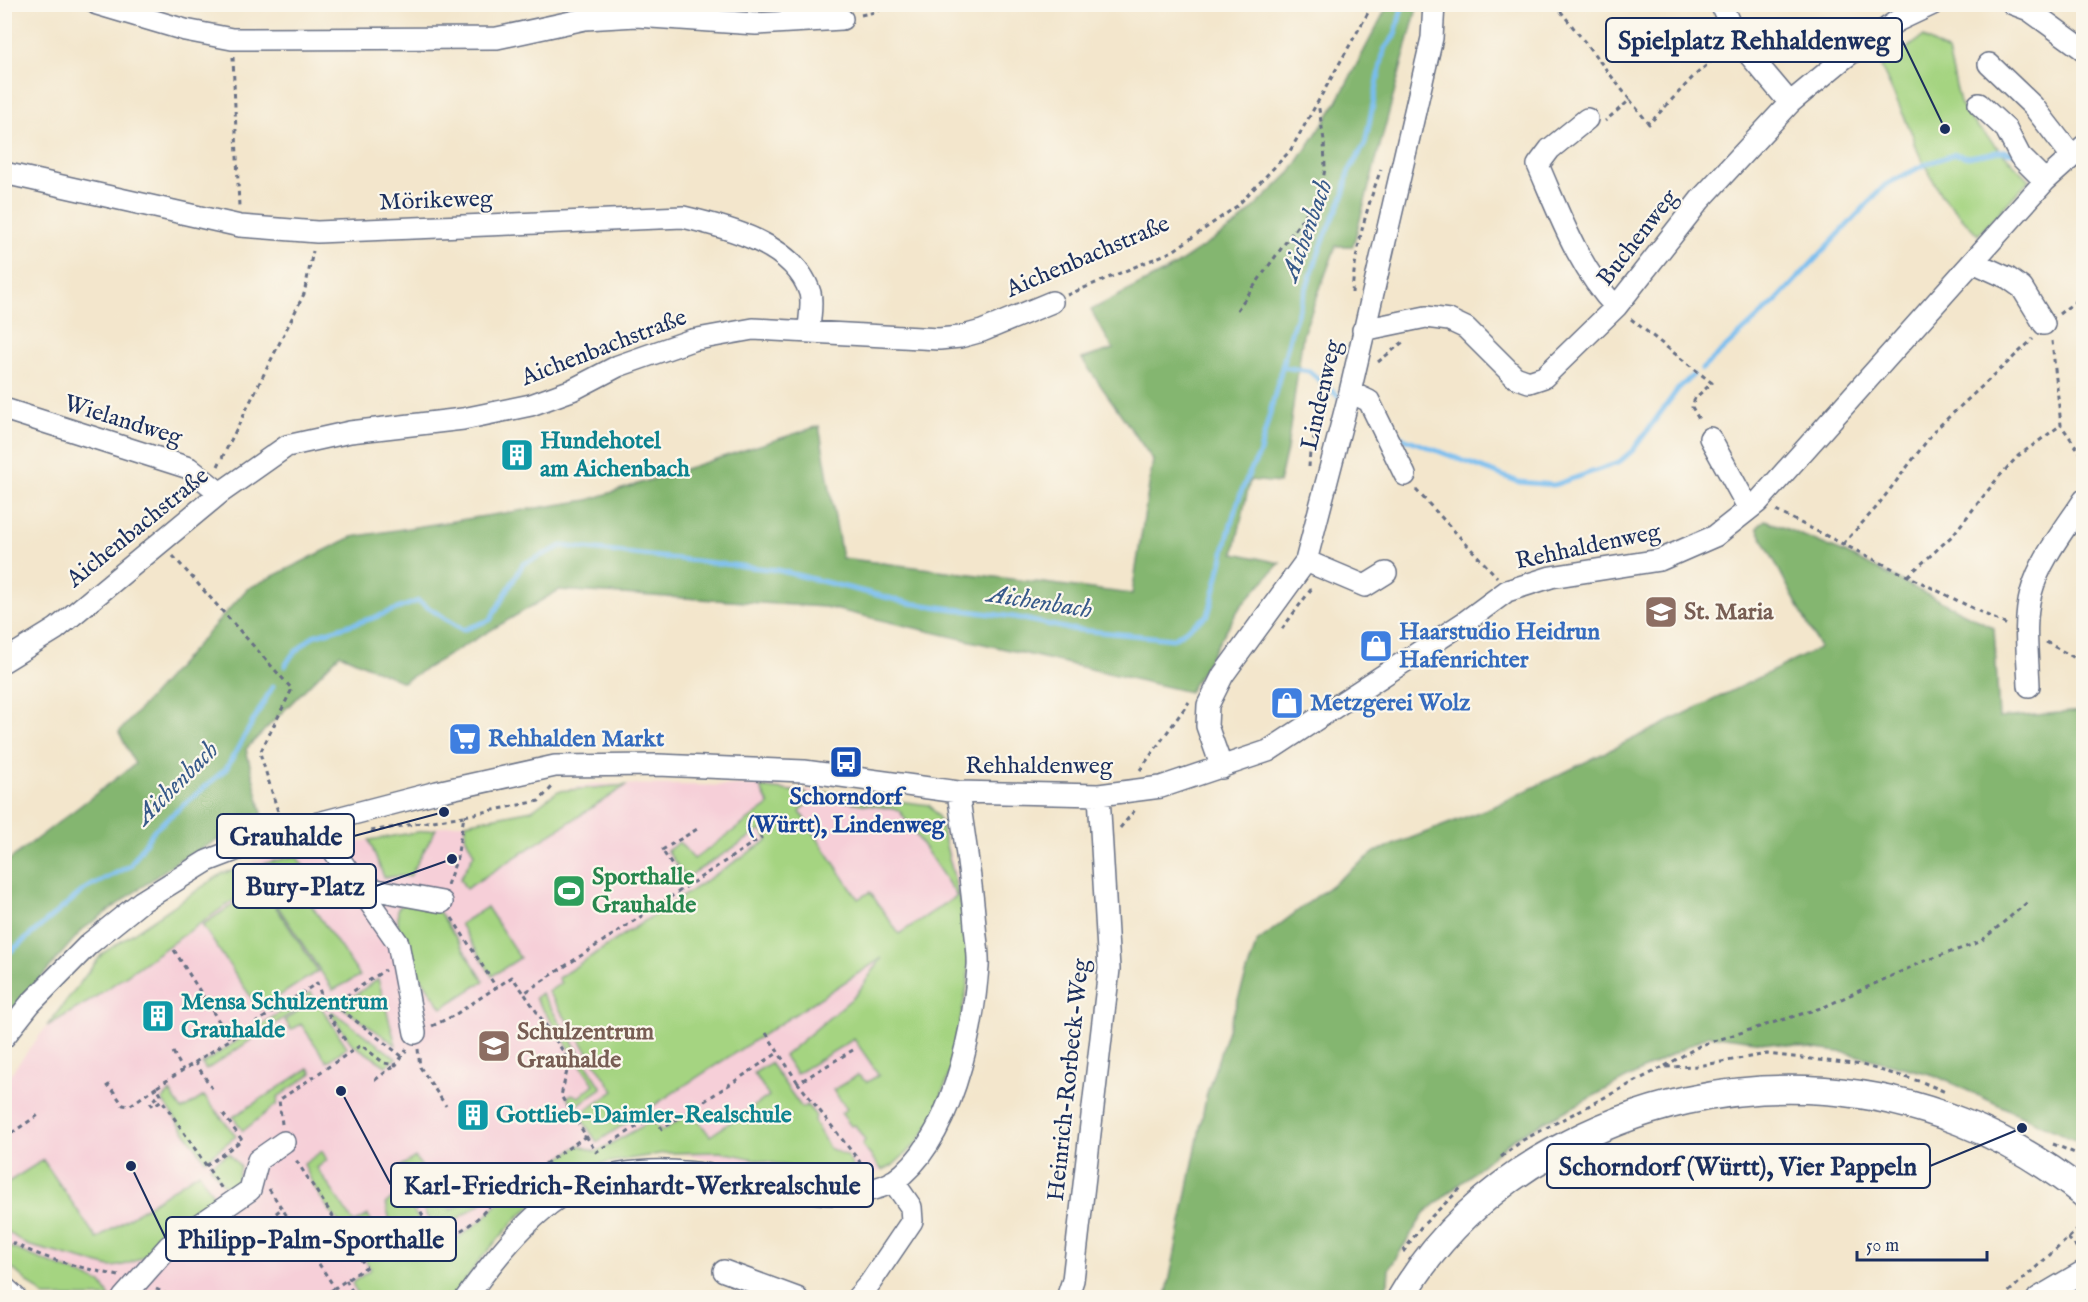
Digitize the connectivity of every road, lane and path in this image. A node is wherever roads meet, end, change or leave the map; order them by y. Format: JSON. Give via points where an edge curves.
{"nodes":[{"id":1,"x":97,"y":4,"type":"edge"},
{"id":2,"x":887,"y":4,"type":"edge"},
{"id":3,"x":1373,"y":4,"type":"edge"},
{"id":4,"x":1434,"y":4,"type":"edge"},
{"id":5,"x":1555,"y":4,"type":"edge"},
{"id":6,"x":1721,"y":4,"type":"edge"},
{"id":7,"x":1933,"y":4,"type":"edge"},
{"id":8,"x":2013,"y":4,"type":"edge"},
{"id":9,"x":1895,"y":13,"type":"edge"},
{"id":10,"x":842,"y":19,"type":"joint"},
{"id":11,"x":232,"y":39,"type":"junction"},
{"id":12,"x":1736,"y":39,"type":"junction"},
{"id":13,"x":2084,"y":50,"type":"edge"},
{"id":14,"x":1989,"y":64,"type":"dead end"},
{"id":15,"x":1630,"y":100,"type":"junction"},
{"id":16,"x":1318,"y":102,"type":"junction"},
{"id":17,"x":1790,"y":103,"type":"junction"},
{"id":18,"x":1979,"y":104,"type":"dead end"},
{"id":19,"x":1587,"y":119,"type":"joint"},
{"id":20,"x":2077,"y":150,"type":"edge"},
{"id":21,"x":4,"y":173,"type":"edge"},
{"id":22,"x":2045,"y":181,"type":"junction"},
{"id":23,"x":240,"y":226,"type":"junction"},
{"id":24,"x":317,"y":232,"type":"junction"},
{"id":25,"x":1973,"y":262,"type":"junction"},
{"id":26,"x":2084,"y":295,"type":"edge"},
{"id":27,"x":1052,"y":302,"type":"joint"},
{"id":28,"x":1616,"y":307,"type":"junction"},
{"id":29,"x":1237,"y":310,"type":"dead end"},
{"id":30,"x":2044,"y":324,"type":"junction"},
{"id":31,"x":1363,"y":330,"type":"junction"},
{"id":32,"x":809,"y":331,"type":"junction"},
{"id":33,"x":1405,"y":342,"type":"dead end"},
{"id":34,"x":1356,"y":362,"type":"junction"},
{"id":35,"x":1350,"y":392,"type":"junction"},
{"id":36,"x":1326,"y":397,"type":"dead end"},
{"id":37,"x":4,"y":409,"type":"edge"},
{"id":38,"x":2061,"y":425,"type":"junction"},
{"id":39,"x":1710,"y":438,"type":"joint"},
{"id":40,"x":2084,"y":458,"type":"edge"},
{"id":41,"x":1309,"y":471,"type":"dead end"},
{"id":42,"x":1405,"y":476,"type":"joint"},
{"id":43,"x":213,"y":488,"type":"junction"},
{"id":44,"x":2084,"y":500,"type":"edge"},
{"id":45,"x":1754,"y":505,"type":"junction"},
{"id":46,"x":160,"y":541,"type":"junction"},
{"id":47,"x":1843,"y":544,"type":"junction"},
{"id":48,"x":1294,"y":569,"type":"junction"},
{"id":49,"x":1386,"y":573,"type":"dead end"},
{"id":50,"x":1908,"y":576,"type":"junction"},
{"id":51,"x":1500,"y":580,"type":"dead end"},
{"id":52,"x":2027,"y":632,"type":"junction"},
{"id":53,"x":4,"y":661,"type":"edge"},
{"id":54,"x":2084,"y":663,"type":"edge"},
{"id":55,"x":2029,"y":686,"type":"dead end"},
{"id":56,"x":1191,"y":700,"type":"dead end"},
{"id":57,"x":573,"y":765,"type":"junction"},
{"id":58,"x":1222,"y":768,"type":"junction"},
{"id":59,"x":1140,"y":790,"type":"junction"},
{"id":60,"x":958,"y":792,"type":"junction"},
{"id":61,"x":1099,"y":795,"type":"junction"},
{"id":62,"x":464,"y":816,"type":"junction"},
{"id":63,"x":315,"y":824,"type":"junction"},
{"id":64,"x":699,"y":828,"type":"dead end"},
{"id":65,"x":365,"y":832,"type":"dead end"},
{"id":66,"x":280,"y":833,"type":"junction"},
{"id":67,"x":762,"y":837,"type":"dead end"},
{"id":68,"x":1102,"y":848,"type":"junction"},
{"id":69,"x":360,"y":887,"type":"junction"},
{"id":70,"x":686,"y":887,"type":"junction"},
{"id":71,"x":2029,"y":901,"type":"dead end"},
{"id":72,"x":442,"y":902,"type":"junction"},
{"id":73,"x":174,"y":950,"type":"dead end"},
{"id":74,"x":379,"y":974,"type":"dead end"},
{"id":75,"x":496,"y":987,"type":"junction"},
{"id":76,"x":524,"y":993,"type":"junction"},
{"id":77,"x":322,"y":997,"type":"junction"},
{"id":78,"x":334,"y":1005,"type":"junction"},
{"id":79,"x":415,"y":1033,"type":"junction"},
{"id":80,"x":766,"y":1033,"type":"dead end"},
{"id":81,"x":4,"y":1037,"type":"edge"},
{"id":82,"x":230,"y":1039,"type":"junction"},
{"id":83,"x":347,"y":1043,"type":"dead end"},
{"id":84,"x":853,"y":1050,"type":"dead end"},
{"id":85,"x":172,"y":1052,"type":"dead end"},
{"id":86,"x":779,"y":1052,"type":"junction"},
{"id":87,"x":403,"y":1057,"type":"junction"},
{"id":88,"x":195,"y":1062,"type":"junction"},
{"id":89,"x":396,"y":1065,"type":"junction"},
{"id":90,"x":1663,"y":1067,"type":"dead end"},
{"id":91,"x":183,"y":1070,"type":"junction"},
{"id":92,"x":375,"y":1080,"type":"dead end"},
{"id":93,"x":798,"y":1083,"type":"junction"},
{"id":94,"x":106,"y":1087,"type":"dead end"},
{"id":95,"x":157,"y":1087,"type":"junction"},
{"id":96,"x":213,"y":1090,"type":"dead end"},
{"id":97,"x":446,"y":1106,"type":"dead end"},
{"id":98,"x":221,"y":1111,"type":"dead end"},
{"id":99,"x":40,"y":1114,"type":"dead end"},
{"id":100,"x":586,"y":1136,"type":"junction"},
{"id":101,"x":4,"y":1138,"type":"edge"},
{"id":102,"x":284,"y":1142,"type":"junction"},
{"id":103,"x":206,"y":1166,"type":"junction"},
{"id":104,"x":885,"y":1184,"type":"junction"},
{"id":105,"x":410,"y":1187,"type":"dead end"},
{"id":106,"x":250,"y":1190,"type":"junction"},
{"id":107,"x":2084,"y":1194,"type":"edge"},
{"id":108,"x":231,"y":1203,"type":"junction"},
{"id":109,"x":282,"y":1209,"type":"junction"},
{"id":110,"x":268,"y":1219,"type":"dead end"},
{"id":111,"x":2084,"y":1224,"type":"edge"},
{"id":112,"x":4,"y":1238,"type":"edge"},
{"id":113,"x":2068,"y":1238,"type":"junction"},
{"id":114,"x":434,"y":1241,"type":"junction"},
{"id":115,"x":350,"y":1243,"type":"junction"},
{"id":116,"x":2084,"y":1255,"type":"edge"},
{"id":117,"x":724,"y":1271,"type":"dead end"},
{"id":118,"x":2084,"y":1271,"type":"edge"},
{"id":119,"x":346,"y":1280,"type":"junction"},
{"id":120,"x":137,"y":1281,"type":"junction"},
{"id":121,"x":4,"y":1287,"type":"edge"},
{"id":122,"x":335,"y":1288,"type":"junction"},
{"id":123,"x":16,"y":1298,"type":"edge"},
{"id":124,"x":123,"y":1298,"type":"edge"},
{"id":125,"x":176,"y":1298,"type":"edge"},
{"id":126,"x":328,"y":1298,"type":"edge"},
{"id":127,"x":356,"y":1298,"type":"edge"},
{"id":128,"x":466,"y":1298,"type":"edge"},
{"id":129,"x":797,"y":1298,"type":"edge"},
{"id":130,"x":857,"y":1298,"type":"edge"},
{"id":131,"x":1067,"y":1298,"type":"edge"},
{"id":132,"x":1401,"y":1298,"type":"edge"},
{"id":133,"x":2002,"y":1298,"type":"edge"},
{"id":134,"x":2038,"y":1298,"type":"edge"}],
"edges":[{"from":1,"to":11,"type":"street","via":[[185,30]]},
{"from":2,"to":10,"type":"path","via":[[875,12]]},
{"from":3,"to":16,"type":"path","name":"Aichenbachstraße"},
{"from":4,"to":31,"type":"street","name":"Lindenweg","via":[[1431,38]]},
{"from":5,"to":15,"type":"path"},
{"from":6,"to":12,"type":"street"},
{"from":7,"to":9,"type":"street","name":"Buchenweg"},
{"from":8,"to":13,"type":"street","via":[[2029,10]]},
{"from":9,"to":17,"type":"street","name":"Buchenweg"},
{"from":10,"to":11,"type":"street","via":[[756,24],[636,16],[585,19],[497,38]]},
{"from":11,"to":23,"type":"path"},
{"from":12,"to":15,"type":"path","via":[[1649,124]]},
{"from":12,"to":17,"type":"street"},
{"from":14,"to":20,"type":"street"},
{"from":15,"to":19,"type":"path","via":[[1598,127]]},
{"from":16,"to":27,"type":"path","name":"Aichenbachstraße","via":[[1290,151],[1238,206],[1173,251]]},
{"from":16,"to":29,"type":"path","via":[[1325,168],[1321,193]]},
{"from":17,"to":28,"type":"street","name":"Buchenweg","via":[[1700,200]]},
{"from":18,"to":22,"type":"street","via":[[2006,129],[2020,156]]},
{"from":19,"to":28,"type":"street","via":[[1550,149],[1538,165],[1599,290]]},
{"from":20,"to":22,"type":"street","name":"Rehhaldenweg"},
{"from":21,"to":23,"type":"street","name":"Mörikeweg"},
{"from":22,"to":25,"type":"street","name":"Rehhaldenweg"},
{"from":23,"to":24,"type":"street","name":"Mörikeweg"},
{"from":24,"to":32,"type":"street","name":"Mörikeweg","via":[[683,217],[726,227],[766,244],[795,268],[810,294]]},
{"from":24,"to":43,"type":"path","via":[[304,294],[218,467]]},
{"from":25,"to":30,"type":"street","via":[[2022,288]]},
{"from":25,"to":45,"type":"street","name":"Rehhaldenweg"},
{"from":26,"to":30,"type":"path"},
{"from":27,"to":32,"type":"street","name":"Aichenbachstraße","via":[[960,338]]},
{"from":28,"to":31,"type":"street","name":"Buchenweg","via":[[1544,377],[1529,382],[1515,377],[1466,328],[1449,320],[1426,317]]},
{"from":28,"to":39,"type":"path","via":[[1712,383],[1692,406]]},
{"from":30,"to":38,"type":"path","via":[[2052,333]]},
{"from":30,"to":47,"type":"path","via":[[1936,429]]},
{"from":31,"to":34,"type":"street","name":"Lindenweg"},
{"from":32,"to":43,"type":"street","name":"Aichenbachstraße","via":[[753,329],[692,340],[618,366],[572,390],[531,405],[463,419],[350,432],[287,446]]},
{"from":33,"to":34,"type":"path","via":[[1372,366]]},
{"from":34,"to":35,"type":"street","name":"Lindenweg"},
{"from":35,"to":42,"type":"street","via":[[1369,401]]},
{"from":35,"to":48,"type":"street","name":"Lindenweg","via":[[1341,461]]},
{"from":36,"to":41,"type":"path","via":[[1310,451]]},
{"from":37,"to":43,"type":"street","name":"Wielandweg","via":[[189,468]]},
{"from":38,"to":40,"type":"path"},
{"from":38,"to":50,"type":"path","via":[[2018,456],[1952,536]]},
{"from":39,"to":45,"type":"street"},
{"from":42,"to":51,"type":"path"},
{"from":43,"to":46,"type":"street","name":"Aichenbachstraße"},
{"from":44,"to":52,"type":"street","via":[[2044,561],[2031,593]]},
{"from":45,"to":47,"type":"path"},
{"from":45,"to":58,"type":"street","name":"Rehhaldenweg","via":[[1715,536],[1660,560],[1551,577],[1508,591],[1268,751]]},
{"from":46,"to":53,"type":"street","name":"Aichenbachstraße","via":[[56,629]]},
{"from":46,"to":66,"type":"path","via":[[292,688],[260,753],[280,820]]},
{"from":47,"to":50,"type":"path"},
{"from":48,"to":49,"type":"street","via":[[1365,586]]},
{"from":48,"to":58,"type":"street","name":"Lindenweg","via":[[1270,629],[1223,675],[1208,705],[1207,726]]},
{"from":50,"to":52,"type":"path"},
{"from":52,"to":54,"type":"path"},
{"from":52,"to":55,"type":"street"},
{"from":56,"to":59,"type":"path","via":[[1139,771]]},
{"from":57,"to":60,"type":"street","name":"Rehhaldenweg","via":[[804,771]]},
{"from":57,"to":62,"type":"path","via":[[539,801]]},
{"from":57,"to":63,"type":"street","name":"Rehhaldenweg","via":[[526,771]]},
{"from":58,"to":59,"type":"street","name":"Rehhaldenweg"},
{"from":59,"to":61,"type":"street","name":"Rehhaldenweg"},
{"from":59,"to":68,"type":"path","via":[[1140,805]]},
{"from":60,"to":61,"type":"street","name":"Rehhaldenweg"},
{"from":60,"to":104,"type":"street","via":[[978,965],[968,1039],[944,1112],[923,1152]]},
{"from":61,"to":68,"type":"street","name":"Heinrich-Rorbeck-Weg"},
{"from":62,"to":65,"type":"path"},
{"from":62,"to":72,"type":"path","via":[[457,858]]},
{"from":63,"to":66,"type":"street","name":"Rehhaldenweg"},
{"from":63,"to":69,"type":"street"},
{"from":64,"to":70,"type":"path","via":[[663,852]]},
{"from":66,"to":81,"type":"street","name":"Rehhaldenweg","via":[[207,861],[141,902],[89,944]]},
{"from":67,"to":70,"type":"path"},
{"from":68,"to":131,"type":"street","name":"Heinrich-Rorbeck-Weg","via":[[1108,969],[1073,1280]]},
{"from":69,"to":72,"type":"street"},
{"from":69,"to":79,"type":"street","via":[[398,943]]},
{"from":70,"to":76,"type":"path"},
{"from":71,"to":90,"type":"path","via":[[1980,942],[1922,962],[1824,1007],[1701,1045]]},
{"from":72,"to":75,"type":"path"},
{"from":73,"to":82,"type":"path"},
{"from":74,"to":78,"type":"path"},
{"from":75,"to":76,"type":"path","via":[[513,977]]},
{"from":75,"to":79,"type":"path","via":[[453,1016]]},
{"from":76,"to":100,"type":"path","via":[[565,1054],[567,1071],[561,1096]]},
{"from":77,"to":78,"type":"path"},
{"from":77,"to":82,"type":"path","via":[[316,983]]},
{"from":77,"to":83,"type":"path","via":[[325,1009]]},
{"from":78,"to":87,"type":"path"},
{"from":79,"to":87,"type":"path"},
{"from":79,"to":97,"type":"path","via":[[420,1067]]},
{"from":80,"to":86,"type":"path"},
{"from":82,"to":88,"type":"path"},
{"from":84,"to":93,"type":"path"},
{"from":85,"to":91,"type":"path"},
{"from":86,"to":93,"type":"path"},
{"from":86,"to":100,"type":"path","via":[[662,1129],[654,1116],[596,1152]]},
{"from":87,"to":89,"type":"path"},
{"from":88,"to":91,"type":"path"},
{"from":88,"to":96,"type":"path"},
{"from":89,"to":92,"type":"path"},
{"from":89,"to":102,"type":"path","via":[[384,1063],[361,1045],[279,1100]]},
{"from":91,"to":95,"type":"path"},
{"from":93,"to":104,"type":"path"},
{"from":94,"to":95,"type":"path","via":[[109,1085],[123,1105],[129,1106]]},
{"from":95,"to":103,"type":"path","via":[[161,1094],[150,1102],[153,1106],[162,1100]]},
{"from":98,"to":103,"type":"path","via":[[242,1140]]},
{"from":99,"to":101,"type":"path"},
{"from":100,"to":114,"type":"path","via":[[495,1198],[485,1213],[451,1236]]},
{"from":102,"to":106,"type":"street","via":[[258,1160]]},
{"from":102,"to":115,"type":"path"},
{"from":103,"to":108,"type":"path"},
{"from":104,"to":128,"type":"street","via":[[835,1194],[674,1169],[628,1172],[581,1186],[533,1218],[493,1261]]},
{"from":104,"to":130,"type":"street","via":[[911,1207],[912,1221]]},
{"from":105,"to":114,"type":"path"},
{"from":106,"to":108,"type":"street"},
{"from":106,"to":109,"type":"path","via":[[264,1181]]},
{"from":107,"to":132,"type":"main road","via":[[2016,1147],[1922,1108],[1880,1097],[1820,1089],[1758,1089],[1711,1095],[1670,1102],[1615,1121],[1528,1166],[1461,1220],[1432,1252]]},
{"from":108,"to":120,"type":"street","via":[[169,1246]]},
{"from":109,"to":110,"type":"path"},
{"from":109,"to":122,"type":"path"},
{"from":111,"to":113,"type":"path"},
{"from":112,"to":120,"type":"path","via":[[60,1262]]},
{"from":113,"to":116,"type":"path"},
{"from":113,"to":133,"type":"path"},
{"from":114,"to":115,"type":"path","via":[[410,1243],[378,1233]]},
{"from":115,"to":119,"type":"path","via":[[366,1267]]},
{"from":117,"to":129,"type":"street"},
{"from":118,"to":134,"type":"street"},
{"from":119,"to":122,"type":"path"},
{"from":119,"to":127,"type":"path"},
{"from":120,"to":124,"type":"street"},
{"from":120,"to":125,"type":"path"},
{"from":121,"to":123,"type":"street"},
{"from":122,"to":126,"type":"path","via":[[326,1294]]}]}
